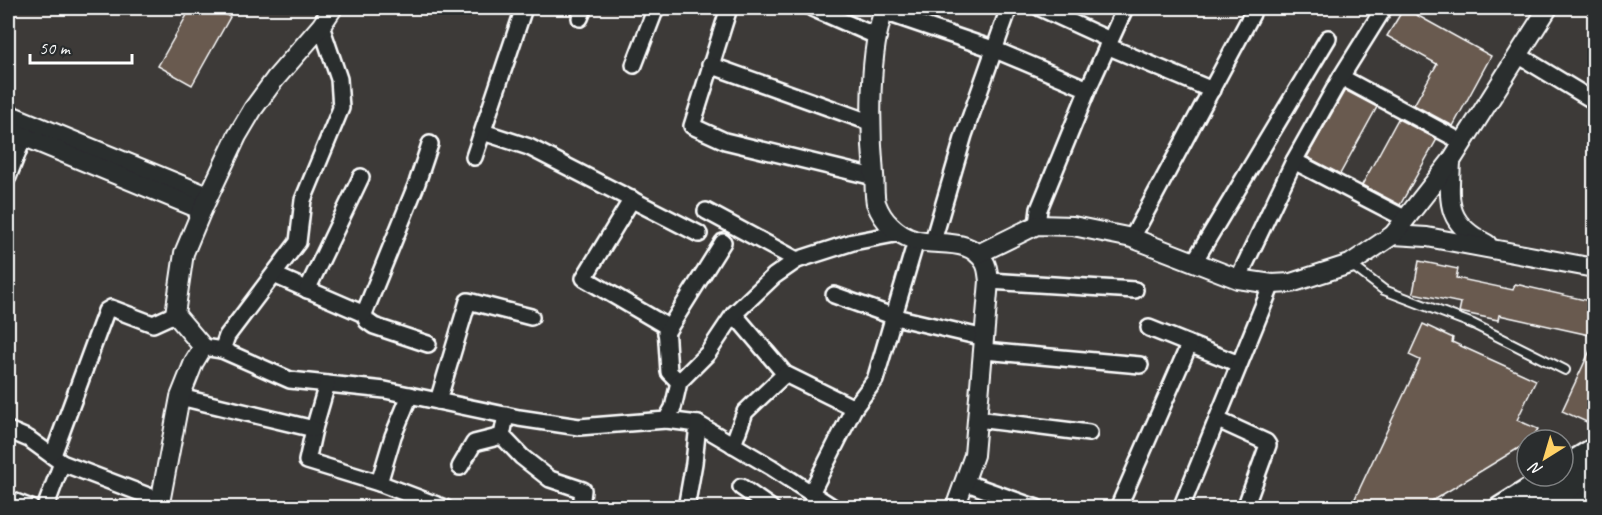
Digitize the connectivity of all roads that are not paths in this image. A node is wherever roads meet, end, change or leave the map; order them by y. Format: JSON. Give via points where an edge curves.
{"nodes":[{"id":1,"x":333,"y":8,"type":"edge"},
{"id":2,"x":524,"y":8,"type":"edge"},
{"id":3,"x":656,"y":8,"type":"edge"},
{"id":4,"x":729,"y":8,"type":"edge"},
{"id":5,"x":812,"y":8,"type":"edge"},
{"id":6,"x":1009,"y":8,"type":"edge"},
{"id":7,"x":1040,"y":8,"type":"edge"},
{"id":8,"x":1125,"y":8,"type":"edge"},
{"id":9,"x":1384,"y":8,"type":"edge"},
{"id":10,"x":1548,"y":8,"type":"edge"},
{"id":11,"x":885,"y":10,"type":"edge"},
{"id":12,"x":835,"y":13,"type":"edge"},
{"id":13,"x":1252,"y":14,"type":"dead end"},
{"id":14,"x":321,"y":26,"type":"junction"},
{"id":15,"x":876,"y":36,"type":"junction"},
{"id":16,"x":1328,"y":38,"type":"dead end"},
{"id":17,"x":1109,"y":43,"type":"junction"},
{"id":18,"x":993,"y":49,"type":"junction"},
{"id":19,"x":1518,"y":55,"type":"junction"},
{"id":20,"x":634,"y":65,"type":"dead end"},
{"id":21,"x":711,"y":65,"type":"junction"},
{"id":22,"x":1341,"y":76,"type":"junction"},
{"id":23,"x":1088,"y":89,"type":"junction"},
{"id":24,"x":1212,"y":90,"type":"junction"},
{"id":25,"x":1594,"y":99,"type":"edge"},
{"id":26,"x":8,"y":114,"type":"edge"},
{"id":27,"x":872,"y":123,"type":"junction"},
{"id":28,"x":483,"y":132,"type":"junction"},
{"id":29,"x":16,"y":133,"type":"edge"},
{"id":30,"x":1462,"y":142,"type":"junction"},
{"id":31,"x":430,"y":144,"type":"dead end"},
{"id":32,"x":474,"y":157,"type":"dead end"},
{"id":33,"x":1294,"y":161,"type":"junction"},
{"id":34,"x":1451,"y":161,"type":"junction"},
{"id":35,"x":8,"y":177,"type":"edge"},
{"id":36,"x":361,"y":177,"type":"dead end"},
{"id":37,"x":874,"y":177,"type":"junction"},
{"id":38,"x":632,"y":199,"type":"junction"},
{"id":39,"x":205,"y":203,"type":"junction"},
{"id":40,"x":706,"y":211,"type":"dead end"},
{"id":41,"x":1406,"y":219,"type":"junction"},
{"id":42,"x":1037,"y":225,"type":"junction"},
{"id":43,"x":699,"y":234,"type":"dead end"},
{"id":44,"x":1393,"y":235,"type":"junction"},
{"id":45,"x":916,"y":238,"type":"junction"},
{"id":46,"x":1132,"y":238,"type":"junction"},
{"id":47,"x":723,"y":242,"type":"dead end"},
{"id":48,"x":1496,"y":249,"type":"junction"},
{"id":49,"x":978,"y":254,"type":"junction"},
{"id":50,"x":797,"y":260,"type":"junction"},
{"id":51,"x":1194,"y":262,"type":"junction"},
{"id":52,"x":1350,"y":264,"type":"junction"},
{"id":53,"x":1594,"y":268,"type":"edge"},
{"id":54,"x":274,"y":275,"type":"junction"},
{"id":55,"x":1238,"y":279,"type":"junction"},
{"id":56,"x":989,"y":281,"type":"junction"},
{"id":57,"x":1272,"y":284,"type":"junction"},
{"id":58,"x":307,"y":290,"type":"junction"},
{"id":59,"x":1135,"y":290,"type":"dead end"},
{"id":60,"x":834,"y":295,"type":"dead end"},
{"id":61,"x":175,"y":314,"type":"junction"},
{"id":62,"x":364,"y":314,"type":"junction"},
{"id":63,"x":734,"y":314,"type":"junction"},
{"id":64,"x":531,"y":317,"type":"dead end"},
{"id":65,"x":895,"y":317,"type":"junction"},
{"id":66,"x":1149,"y":328,"type":"dead end"},
{"id":67,"x":666,"y":333,"type":"junction"},
{"id":68,"x":428,"y":344,"type":"dead end"},
{"id":69,"x":984,"y":345,"type":"junction"},
{"id":70,"x":1189,"y":345,"type":"junction"},
{"id":71,"x":203,"y":347,"type":"junction"},
{"id":72,"x":222,"y":350,"type":"junction"},
{"id":73,"x":1239,"y":364,"type":"junction"},
{"id":74,"x":1140,"y":365,"type":"dead end"},
{"id":75,"x":1565,"y":370,"type":"dead end"},
{"id":76,"x":785,"y":374,"type":"junction"},
{"id":77,"x":679,"y":382,"type":"junction"},
{"id":78,"x":327,"y":384,"type":"junction"},
{"id":79,"x":410,"y":395,"type":"junction"},
{"id":80,"x":180,"y":397,"type":"junction"},
{"id":81,"x":438,"y":401,"type":"junction"},
{"id":82,"x":854,"y":408,"type":"junction"},
{"id":83,"x":506,"y":416,"type":"junction"},
{"id":84,"x":977,"y":419,"type":"junction"},
{"id":85,"x":666,"y":420,"type":"junction"},
{"id":86,"x":1218,"y":420,"type":"junction"},
{"id":87,"x":698,"y":424,"type":"junction"},
{"id":88,"x":314,"y":429,"type":"junction"},
{"id":89,"x":8,"y":430,"type":"edge"},
{"id":90,"x":1089,"y":433,"type":"dead end"},
{"id":91,"x":502,"y":436,"type":"junction"},
{"id":92,"x":733,"y":445,"type":"junction"},
{"id":93,"x":1594,"y":449,"type":"edge"},
{"id":94,"x":57,"y":459,"type":"junction"},
{"id":95,"x":1575,"y":461,"type":"edge"},
{"id":96,"x":460,"y":467,"type":"dead end"},
{"id":97,"x":1594,"y":471,"type":"edge"},
{"id":98,"x":964,"y":482,"type":"junction"},
{"id":99,"x":380,"y":483,"type":"junction"},
{"id":100,"x":741,"y":487,"type":"dead end"},
{"id":101,"x":1531,"y":488,"type":"edge"},
{"id":102,"x":1594,"y":490,"type":"edge"},
{"id":103,"x":811,"y":493,"type":"junction"},
{"id":104,"x":8,"y":499,"type":"edge"},
{"id":105,"x":159,"y":503,"type":"edge"},
{"id":106,"x":31,"y":507,"type":"edge"},
{"id":107,"x":45,"y":507,"type":"edge"},
{"id":108,"x":445,"y":507,"type":"edge"},
{"id":109,"x":581,"y":507,"type":"edge"},
{"id":110,"x":686,"y":507,"type":"edge"},
{"id":111,"x":771,"y":507,"type":"edge"},
{"id":112,"x":831,"y":507,"type":"edge"},
{"id":113,"x":955,"y":507,"type":"edge"},
{"id":114,"x":1037,"y":507,"type":"edge"},
{"id":115,"x":1118,"y":507,"type":"edge"},
{"id":116,"x":1181,"y":507,"type":"edge"},
{"id":117,"x":1245,"y":507,"type":"edge"},
{"id":118,"x":1500,"y":507,"type":"edge"},
{"id":119,"x":1536,"y":507,"type":"edge"},
{"id":120,"x":1570,"y":507,"type":"edge"}],
"edges":[{"from":1,"to":14,"type":"street"},
{"from":2,"to":28,"type":"street"},
{"from":3,"to":20,"type":"street"},
{"from":4,"to":21,"type":"street"},
{"from":5,"to":12,"type":"street"},
{"from":6,"to":18,"type":"street"},
{"from":7,"to":17,"type":"street"},
{"from":8,"to":17,"type":"street"},
{"from":9,"to":22,"type":"street"},
{"from":10,"to":19,"type":"street"},
{"from":11,"to":15,"type":"street"},
{"from":11,"to":18,"type":"street"},
{"from":12,"to":15,"type":"street"},
{"from":13,"to":24,"type":"street"},
{"from":14,"to":39,"type":"street","via":[[253,109]]},
{"from":14,"to":54,"type":"street","via":[[339,79],[341,108],[303,200],[298,242]]},
{"from":15,"to":27,"type":"street"},
{"from":16,"to":51,"type":"street"},
{"from":17,"to":23,"type":"street"},
{"from":17,"to":24,"type":"street"},
{"from":18,"to":23,"type":"street"},
{"from":18,"to":45,"type":"street","via":[[964,135]]},
{"from":19,"to":25,"type":"street"},
{"from":19,"to":30,"type":"street"},
{"from":21,"to":27,"type":"street"},
{"from":21,"to":37,"type":"street","via":[[692,126],[725,141]]},
{"from":22,"to":30,"type":"street"},
{"from":22,"to":33,"type":"street"},
{"from":23,"to":42,"type":"street","via":[[1039,209]]},
{"from":24,"to":46,"type":"street"},
{"from":26,"to":39,"type":"street"},
{"from":27,"to":37,"type":"street"},
{"from":28,"to":32,"type":"street"},
{"from":28,"to":38,"type":"street","via":[[529,147]]},
{"from":29,"to":35,"type":"street"},
{"from":29,"to":39,"type":"street"},
{"from":30,"to":34,"type":"street"},
{"from":31,"to":62,"type":"street"},
{"from":33,"to":41,"type":"street"},
{"from":33,"to":55,"type":"street"},
{"from":34,"to":41,"type":"street"},
{"from":34,"to":48,"type":"street","via":[[1450,206],[1454,217],[1479,240]]},
{"from":36,"to":58,"type":"street"},
{"from":37,"to":45,"type":"street","via":[[881,214],[888,224]]},
{"from":38,"to":43,"type":"street"},
{"from":38,"to":67,"type":"street","via":[[584,278],[666,326]]},
{"from":39,"to":61,"type":"street","via":[[184,253]]},
{"from":40,"to":50,"type":"street"},
{"from":41,"to":44,"type":"street"},
{"from":42,"to":46,"type":"street","via":[[1074,226]]},
{"from":42,"to":49,"type":"street"},
{"from":44,"to":48,"type":"street"},
{"from":44,"to":52,"type":"street"},
{"from":45,"to":49,"type":"street","via":[[962,245]]},
{"from":45,"to":50,"type":"street","via":[[853,242]]},
{"from":45,"to":65,"type":"street"},
{"from":46,"to":51,"type":"street"},
{"from":47,"to":67,"type":"street"},
{"from":48,"to":53,"type":"street"},
{"from":49,"to":56,"type":"street","via":[[986,264]]},
{"from":50,"to":63,"type":"street"},
{"from":51,"to":55,"type":"street"},
{"from":52,"to":57,"type":"street","via":[[1291,283]]},
{"from":52,"to":75,"type":"lane","via":[[1384,290],[1473,324]]},
{"from":54,"to":58,"type":"street"},
{"from":54,"to":72,"type":"street","via":[[226,336]]},
{"from":55,"to":57,"type":"street"},
{"from":56,"to":59,"type":"street"},
{"from":56,"to":69,"type":"street"},
{"from":57,"to":73,"type":"street"},
{"from":58,"to":62,"type":"street"},
{"from":60,"to":65,"type":"street"},
{"from":61,"to":71,"type":"street"},
{"from":61,"to":94,"type":"street","via":[[153,324],[111,308],[106,311]]},
{"from":62,"to":68,"type":"street","via":[[374,326]]},
{"from":63,"to":76,"type":"street"},
{"from":63,"to":77,"type":"street","via":[[708,353]]},
{"from":64,"to":81,"type":"street","via":[[468,301]]},
{"from":65,"to":69,"type":"street"},
{"from":65,"to":82,"type":"street","via":[[875,380]]},
{"from":66,"to":70,"type":"street"},
{"from":67,"to":77,"type":"street","via":[[669,372]]},
{"from":69,"to":74,"type":"street"},
{"from":69,"to":84,"type":"street"},
{"from":70,"to":73,"type":"street"},
{"from":70,"to":115,"type":"street"},
{"from":71,"to":72,"type":"street"},
{"from":71,"to":80,"type":"street"},
{"from":72,"to":78,"type":"street","via":[[290,380]]},
{"from":73,"to":86,"type":"street"},
{"from":76,"to":82,"type":"street"},
{"from":76,"to":92,"type":"street","via":[[745,412]]},
{"from":77,"to":85,"type":"street"},
{"from":78,"to":79,"type":"street"},
{"from":78,"to":88,"type":"street"},
{"from":79,"to":81,"type":"street"},
{"from":79,"to":99,"type":"street"},
{"from":80,"to":88,"type":"street"},
{"from":80,"to":105,"type":"street"},
{"from":81,"to":83,"type":"street"},
{"from":82,"to":103,"type":"street"},
{"from":83,"to":85,"type":"street","via":[[579,427]]},
{"from":83,"to":91,"type":"street"},
{"from":84,"to":90,"type":"street"},
{"from":84,"to":98,"type":"street","via":[[974,455]]},
{"from":85,"to":87,"type":"street"},
{"from":86,"to":116,"type":"street"},
{"from":86,"to":117,"type":"street","via":[[1268,445]]},
{"from":87,"to":92,"type":"street"},
{"from":87,"to":110,"type":"street"},
{"from":88,"to":99,"type":"street","via":[[307,461]]},
{"from":89,"to":94,"type":"street"},
{"from":91,"to":96,"type":"street","via":[[474,442]]},
{"from":91,"to":109,"type":"street","via":[[550,479],[583,490]]},
{"from":92,"to":103,"type":"street"},
{"from":93,"to":95,"type":"main road"},
{"from":94,"to":105,"type":"street"},
{"from":94,"to":107,"type":"street"},
{"from":97,"to":119,"type":"main road"},
{"from":98,"to":113,"type":"street"},
{"from":98,"to":114,"type":"street"},
{"from":99,"to":108,"type":"street"},
{"from":100,"to":111,"type":"street"},
{"from":101,"to":118,"type":"main road"},
{"from":102,"to":120,"type":"street"},
{"from":103,"to":112,"type":"street"},
{"from":104,"to":106,"type":"street"}]}
